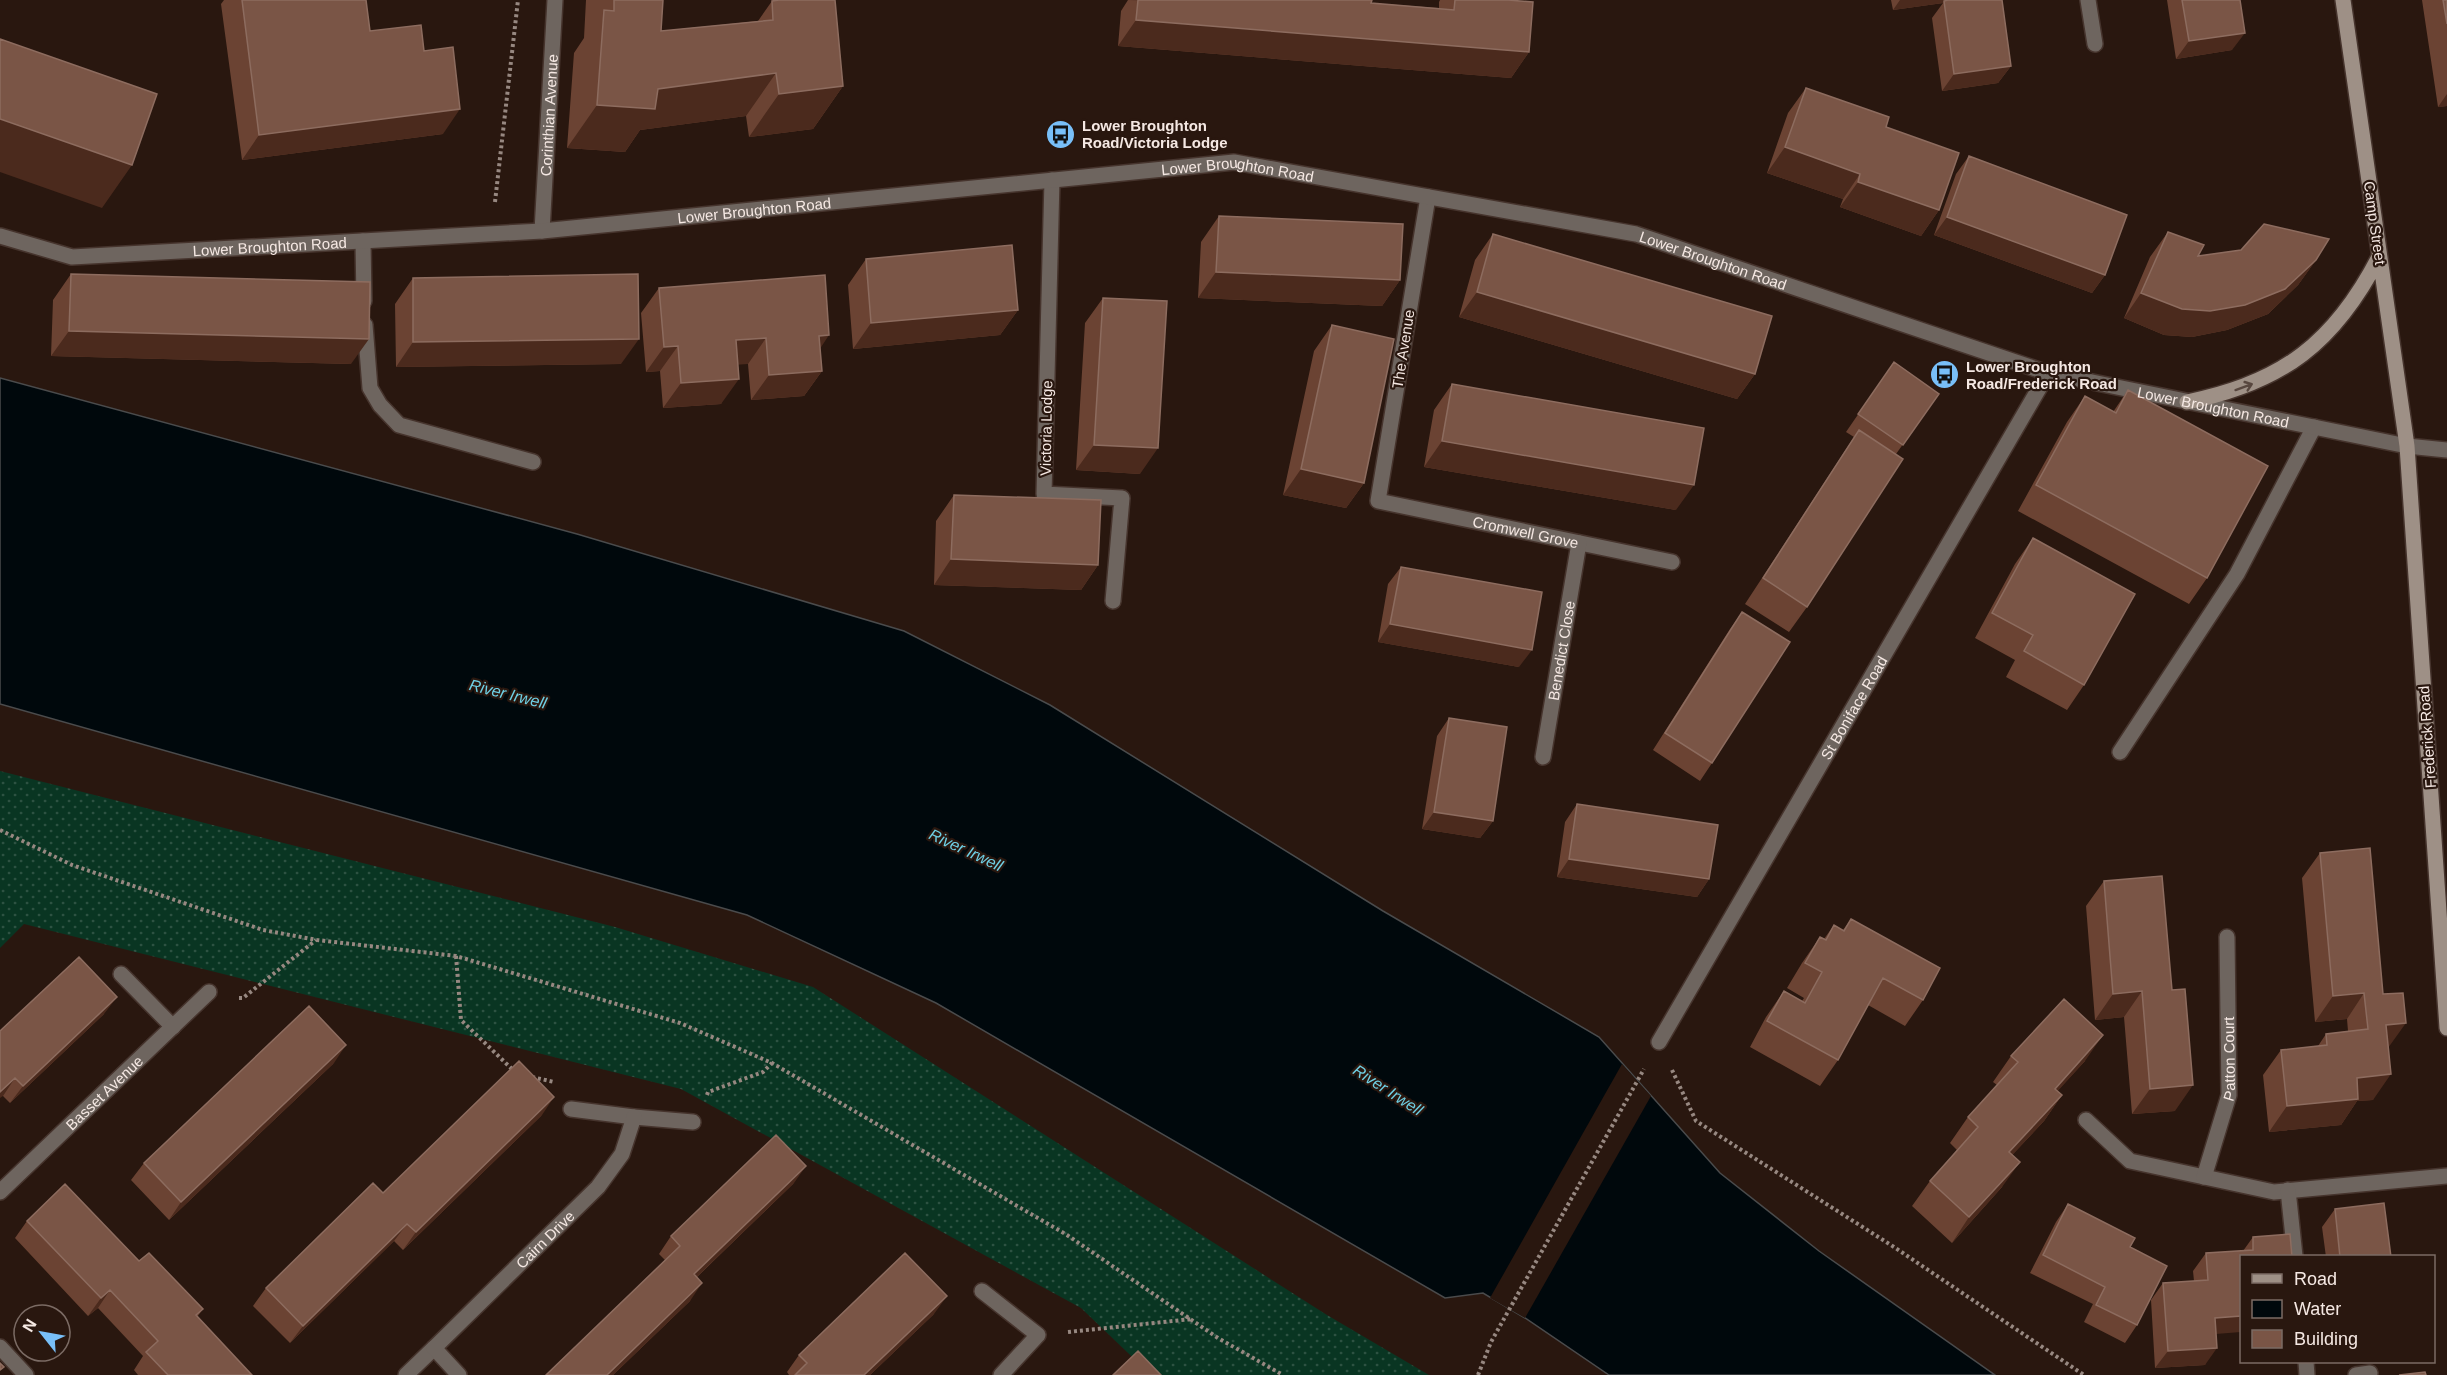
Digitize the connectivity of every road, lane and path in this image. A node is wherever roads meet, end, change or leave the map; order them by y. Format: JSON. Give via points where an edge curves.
{"nodes":[{"id":1,"x":518,"y":0,"type":"edge"},
{"id":2,"x":555,"y":0,"type":"edge"},
{"id":3,"x":2088,"y":0,"type":"edge"},
{"id":4,"x":2343,"y":0,"type":"edge"},
{"id":5,"x":2095,"y":44,"type":"dead end"},
{"id":6,"x":1052,"y":180,"type":"junction"},
{"id":7,"x":1428,"y":197,"type":"junction"},
{"id":8,"x":495,"y":204,"type":"dead end"},
{"id":9,"x":542,"y":231,"type":"junction"},
{"id":10,"x":0,"y":236,"type":"edge"},
{"id":11,"x":363,"y":241,"type":"junction"},
{"id":12,"x":2379,"y":257,"type":"junction"},
{"id":13,"x":2048,"y":374,"type":"junction"},
{"id":14,"x":2187,"y":402,"type":"junction"},
{"id":15,"x":2314,"y":427,"type":"junction"},
{"id":16,"x":2407,"y":446,"type":"junction"},
{"id":17,"x":2447,"y":450,"type":"edge"},
{"id":18,"x":533,"y":462,"type":"dead end"},
{"id":19,"x":1378,"y":501,"type":"joint"},
{"id":20,"x":1579,"y":543,"type":"junction"},
{"id":21,"x":1672,"y":562,"type":"dead end"},
{"id":22,"x":1113,"y":602,"type":"dead end"},
{"id":23,"x":2120,"y":752,"type":"dead end"},
{"id":24,"x":1543,"y":757,"type":"dead end"},
{"id":25,"x":0,"y":830,"type":"edge"},
{"id":26,"x":2226,"y":937,"type":"dead end"},
{"id":27,"x":317,"y":940,"type":"junction"},
{"id":28,"x":456,"y":956,"type":"junction"},
{"id":29,"x":121,"y":974,"type":"dead end"},
{"id":30,"x":209,"y":992,"type":"joint"},
{"id":31,"x":172,"y":1027,"type":"junction"},
{"id":32,"x":2447,"y":1028,"type":"edge"},
{"id":33,"x":1659,"y":1042,"type":"junction"},
{"id":34,"x":772,"y":1063,"type":"junction"},
{"id":35,"x":517,"y":1074,"type":"edge"},
{"id":36,"x":529,"y":1077,"type":"edge"},
{"id":37,"x":562,"y":1084,"type":"dead end"},
{"id":38,"x":571,"y":1109,"type":"dead end"},
{"id":39,"x":634,"y":1117,"type":"junction"},
{"id":40,"x":2086,"y":1120,"type":"dead end"},
{"id":41,"x":693,"y":1122,"type":"joint"},
{"id":42,"x":2447,"y":1176,"type":"edge"},
{"id":43,"x":2204,"y":1177,"type":"junction"},
{"id":44,"x":2288,"y":1190,"type":"junction"},
{"id":45,"x":0,"y":1192,"type":"edge"},
{"id":46,"x":2295,"y":1255,"type":"edge"},
{"id":47,"x":982,"y":1291,"type":"dead end"},
{"id":48,"x":1193,"y":1319,"type":"junction"},
{"id":49,"x":1038,"y":1335,"type":"junction"},
{"id":50,"x":0,"y":1347,"type":"edge"},
{"id":51,"x":434,"y":1348,"type":"junction"},
{"id":52,"x":26,"y":1375,"type":"edge"},
{"id":53,"x":406,"y":1375,"type":"edge"},
{"id":54,"x":459,"y":1375,"type":"edge"},
{"id":55,"x":1001,"y":1375,"type":"edge"},
{"id":56,"x":1283,"y":1375,"type":"edge"},
{"id":57,"x":1478,"y":1375,"type":"edge"},
{"id":58,"x":2084,"y":1375,"type":"edge"}],
"edges":[{"from":1,"to":8,"type":"path"},
{"from":2,"to":9,"type":"street","name":"Corinthian Avenue"},
{"from":3,"to":5,"type":"street"},
{"from":4,"to":12,"type":"main road","name":"Camp Street"},
{"from":6,"to":7,"type":"street","name":"Lower Broughton Road","via":[[1233,162]]},
{"from":6,"to":9,"type":"street","name":"Lower Broughton Road"},
{"from":6,"to":22,"type":"street","name":"Victoria Lodge","via":[[1044,494],[1122,498]]},
{"from":7,"to":13,"type":"street","name":"Lower Broughton Road","via":[[1636,234]]},
{"from":7,"to":19,"type":"street","name":"The Avenue"},
{"from":9,"to":11,"type":"street","name":"Lower Broughton Road"},
{"from":10,"to":11,"type":"street","name":"Lower Broughton Road","via":[[72,257]]},
{"from":11,"to":18,"type":"street","via":[[365,347],[370,388],[380,405],[399,425]]},
{"from":14,"to":12,"type":"main road","one_way":true,"via":[[2251,384],[2308,351],[2355,300]]},
{"from":12,"to":16,"type":"main road","name":"Camp Street"},
{"from":13,"to":14,"type":"street","name":"Lower Broughton Road"},
{"from":13,"to":33,"type":"street","name":"St Boniface Road"},
{"from":14,"to":15,"type":"street","name":"Lower Broughton Road"},
{"from":15,"to":16,"type":"street","name":"Lower Broughton Road"},
{"from":15,"to":23,"type":"street","via":[[2237,574]]},
{"from":16,"to":17,"type":"street","name":"Lower Broughton Road"},
{"from":16,"to":32,"type":"main road","name":"Frederick Road"},
{"from":19,"to":20,"type":"street","name":"Cromwell Grove"},
{"from":20,"to":21,"type":"street","name":"Cromwell Grove"},
{"from":20,"to":24,"type":"street","name":"Benedict Close"},
{"from":25,"to":27,"type":"path","via":[[72,865],[263,930]]},
{"from":26,"to":43,"type":"street","name":"Patton Court","via":[[2229,1095]]},
{"from":27,"to":28,"type":"path"},
{"from":27,"to":30,"type":"path","via":[[243,998]]},
{"from":28,"to":34,"type":"path","via":[[680,1023]]},
{"from":28,"to":35,"type":"path","via":[[461,1020]]},
{"from":29,"to":31,"type":"street"},
{"from":30,"to":31,"type":"street","name":"Basset Avenue"},
{"from":31,"to":45,"type":"street","name":"Basset Avenue"},
{"from":33,"to":57,"type":"path","via":[[1491,1342]]},
{"from":33,"to":58,"type":"path","via":[[1696,1120]]},
{"from":34,"to":41,"type":"path","via":[[763,1072],[708,1092]]},
{"from":34,"to":48,"type":"path","via":[[1067,1235]]},
{"from":36,"to":37,"type":"path"},
{"from":38,"to":39,"type":"street"},
{"from":39,"to":41,"type":"street"},
{"from":39,"to":51,"type":"street","name":"Cairn Drive","via":[[622,1154],[598,1187]]},
{"from":40,"to":43,"type":"street","via":[[2130,1161]]},
{"from":42,"to":44,"type":"street"},
{"from":43,"to":44,"type":"street","via":[[2274,1192]]},
{"from":44,"to":46,"type":"street"},
{"from":47,"to":49,"type":"street"},
{"from":48,"to":49,"type":"path"},
{"from":48,"to":56,"type":"path"},
{"from":49,"to":55,"type":"street"},
{"from":50,"to":52,"type":"street"},
{"from":51,"to":53,"type":"street","name":"Cairn Drive"},
{"from":51,"to":54,"type":"street"}]}
